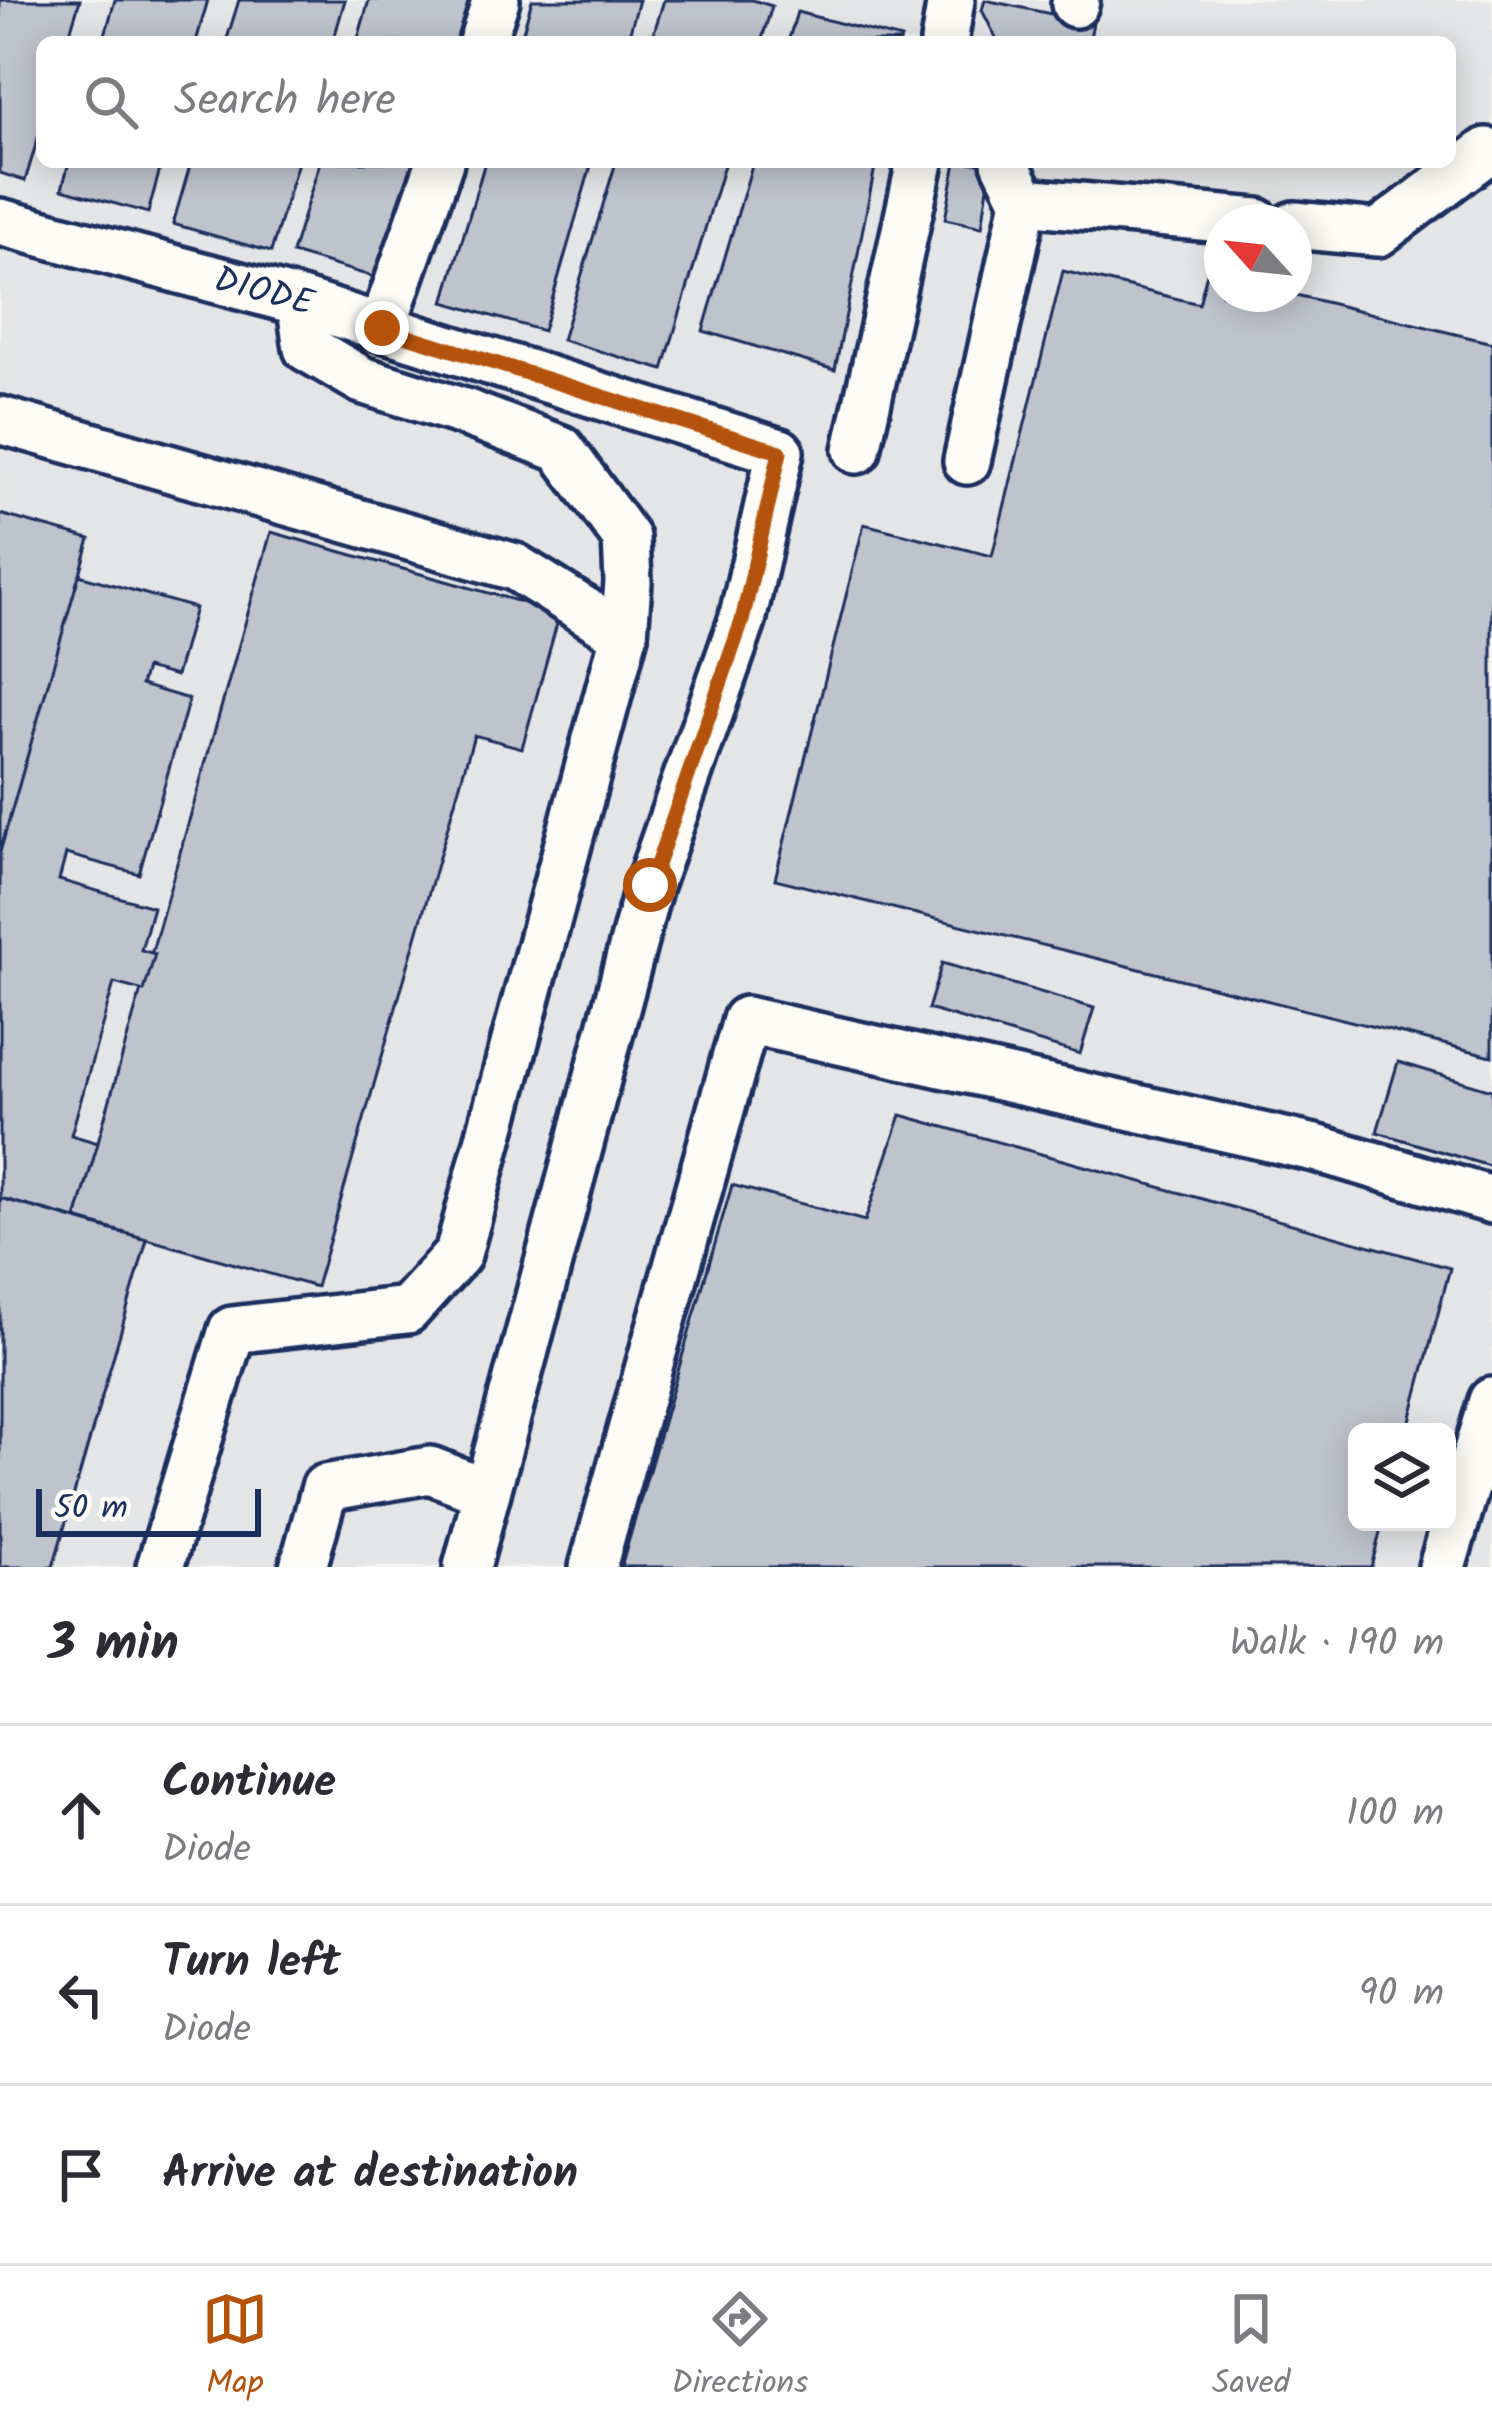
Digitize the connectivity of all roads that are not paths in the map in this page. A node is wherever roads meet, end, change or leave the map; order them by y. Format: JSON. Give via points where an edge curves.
{"nodes":[{"id":1,"x":496,"y":0,"type":"edge"},
{"id":2,"x":951,"y":0,"type":"edge"},
{"id":3,"x":484,"y":36,"type":"edge"},
{"id":4,"x":945,"y":36,"type":"edge"},
{"id":5,"x":1492,"y":152,"type":"edge"},
{"id":6,"x":438,"y":168,"type":"edge"},
{"id":7,"x":919,"y":168,"type":"edge"},
{"id":8,"x":1015,"y":181,"type":"edge"},
{"id":9,"x":1204,"y":213,"type":"edge"},
{"id":10,"x":0,"y":222,"type":"edge"},
{"id":11,"x":1312,"y":227,"type":"edge"},
{"id":12,"x":300,"y":302,"type":"junction"},
{"id":13,"x":382,"y":328,"type":"junction"},
{"id":14,"x":0,"y":420,"type":"edge"},
{"id":15,"x":857,"y":450,"type":"dead end"},
{"id":16,"x":967,"y":461,"type":"dead end"},
{"id":17,"x":624,"y":635,"type":"junction"},
{"id":18,"x":1492,"y":1200,"type":"edge"},
{"id":19,"x":1492,"y":1400,"type":"edge"},
{"id":20,"x":487,"y":1492,"type":"junction"},
{"id":21,"x":160,"y":1567,"type":"edge"},
{"id":22,"x":304,"y":1567,"type":"edge"},
{"id":23,"x":467,"y":1567,"type":"edge"},
{"id":24,"x":593,"y":1567,"type":"edge"},
{"id":25,"x":1442,"y":1567,"type":"edge"}],
"edges":[{"from":1,"to":3,"type":"street"},
{"from":2,"to":4,"type":"street"},
{"from":5,"to":11,"type":"street","via":[[1378,233]]},
{"from":6,"to":13,"type":"street"},
{"from":7,"to":15,"type":"street"},
{"from":8,"to":9,"type":"street"},
{"from":8,"to":16,"type":"street"},
{"from":10,"to":12,"type":"street","name":"DIODE"},
{"from":12,"to":13,"type":"street","name":"DIODE"},
{"from":12,"to":17,"type":"street","via":[[307,348],[362,380],[561,449],[626,538]]},
{"from":13,"to":20,"type":"street","name":"DIODE","via":[[780,452],[742,621],[650,885]]},
{"from":14,"to":17,"type":"street","via":[[515,567]]},
{"from":17,"to":21,"type":"street","via":[[458,1253],[407,1310],[232,1330]]},
{"from":18,"to":24,"type":"street","via":[[1319,1149],[746,1020]]},
{"from":19,"to":25,"type":"street"},
{"from":20,"to":22,"type":"street","via":[[430,1470],[325,1488]]},
{"from":20,"to":23,"type":"street"}]}
